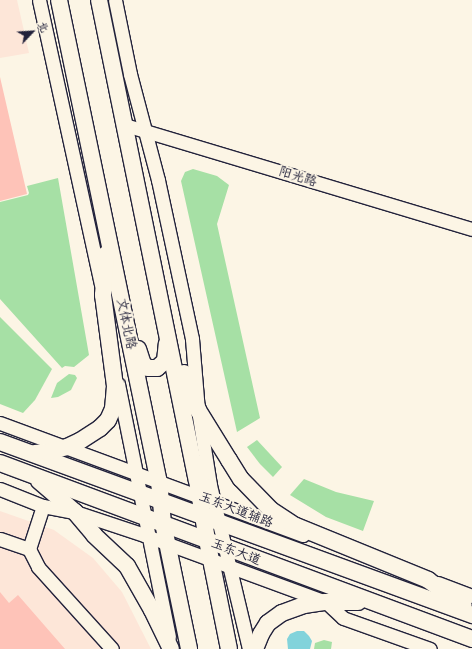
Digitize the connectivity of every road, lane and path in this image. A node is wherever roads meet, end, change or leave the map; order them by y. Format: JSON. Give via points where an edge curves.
{"nodes":[{"id":1,"x":39,"y":0,"type":"edge"},
{"id":2,"x":59,"y":0,"type":"edge"},
{"id":3,"x":98,"y":0,"type":"edge"},
{"id":4,"x":115,"y":0,"type":"edge"},
{"id":5,"x":125,"y":125,"type":"junction"},
{"id":6,"x":145,"y":131,"type":"junction"},
{"id":7,"x":472,"y":229,"type":"edge"},
{"id":8,"x":108,"y":234,"type":"junction"},
{"id":9,"x":103,"y":295,"type":"junction"},
{"id":10,"x":167,"y":329,"type":"junction"},
{"id":11,"x":198,"y":410,"type":"junction"},
{"id":12,"x":0,"y":423,"type":"edge"},
{"id":13,"x":0,"y":442,"type":"edge"},
{"id":14,"x":67,"y":447,"type":"junction"},
{"id":15,"x":31,"y":453,"type":"junction"},
{"id":16,"x":0,"y":463,"type":"edge"},
{"id":17,"x":137,"y":473,"type":"junction"},
{"id":18,"x":32,"y":475,"type":"junction"},
{"id":19,"x":158,"y":481,"type":"junction"},
{"id":20,"x":0,"y":489,"type":"edge"},
{"id":21,"x":141,"y":493,"type":"junction"},
{"id":22,"x":208,"y":500,"type":"junction"},
{"id":23,"x":161,"y":501,"type":"junction"},
{"id":24,"x":44,"y":506,"type":"junction"},
{"id":25,"x":75,"y":512,"type":"junction"},
{"id":26,"x":204,"y":516,"type":"junction"},
{"id":27,"x":146,"y":517,"type":"junction"},
{"id":28,"x":219,"y":522,"type":"junction"},
{"id":29,"x":163,"y":523,"type":"junction"},
{"id":30,"x":150,"y":537,"type":"junction"},
{"id":31,"x":0,"y":539,"type":"edge"},
{"id":32,"x":207,"y":540,"type":"junction"},
{"id":33,"x":167,"y":543,"type":"junction"},
{"id":34,"x":226,"y":548,"type":"junction"},
{"id":35,"x":29,"y":549,"type":"junction"},
{"id":36,"x":212,"y":561,"type":"junction"},
{"id":37,"x":230,"y":567,"type":"junction"},
{"id":38,"x":428,"y":580,"type":"junction"},
{"id":39,"x":472,"y":596,"type":"edge"},
{"id":40,"x":326,"y":602,"type":"junction"},
{"id":41,"x":375,"y":604,"type":"junction"},
{"id":42,"x":472,"y":612,"type":"edge"},
{"id":43,"x":472,"y":615,"type":"edge"},
{"id":44,"x":472,"y":639,"type":"edge"},
{"id":45,"x":112,"y":649,"type":"edge"},
{"id":46,"x":171,"y":649,"type":"edge"},
{"id":47,"x":189,"y":649,"type":"edge"},
{"id":48,"x":229,"y":649,"type":"edge"},
{"id":49,"x":249,"y":649,"type":"edge"},
{"id":50,"x":255,"y":649,"type":"edge"},
{"id":51,"x":430,"y":649,"type":"edge"}],
"edges":[{"from":1,"to":9,"type":"street"},
{"from":2,"to":8,"type":"main road","name":"文体北路"},
{"from":3,"to":5,"type":"main road"},
{"from":4,"to":6,"type":"street"},
{"from":5,"to":6,"type":"street","name":"阳光路"},
{"from":5,"to":10,"type":"main road"},
{"from":6,"to":7,"type":"street","name":"阳光路"},
{"from":6,"to":11,"type":"street","via":[[192,338]]},
{"from":8,"to":9,"type":"main road"},
{"from":8,"to":10,"type":"main road","via":[[130,303],[140,357],[148,368],[157,368],[165,361]]},
{"from":8,"to":19,"type":"main road","name":"文体北路"},
{"from":9,"to":14,"type":"main road","via":[[115,399],[108,420]]},
{"from":9,"to":17,"type":"street"},
{"from":10,"to":11,"type":"main road"},
{"from":10,"to":22,"type":"main road"},
{"from":11,"to":22,"type":"street"},
{"from":11,"to":38,"type":"main road","via":[[241,479],[271,510],[296,526]]},
{"from":12,"to":14,"type":"street","name":"玉东大道辅路"},
{"from":13,"to":15,"type":"main road","name":"玉东大道"},
{"from":14,"to":15,"type":"main road"},
{"from":14,"to":17,"type":"street","name":"玉东大道辅路"},
{"from":15,"to":21,"type":"main road","name":"玉东大道"},
{"from":16,"to":18,"type":"main road","name":"玉东大道"},
{"from":17,"to":19,"type":"street","name":"玉东大道辅路"},
{"from":17,"to":21,"type":"street"},
{"from":18,"to":25,"type":"main road"},
{"from":18,"to":27,"type":"main road","name":"玉东大道"},
{"from":19,"to":22,"type":"street","name":"玉东大道辅路"},
{"from":19,"to":23,"type":"main road","name":"文体北路"},
{"from":20,"to":24,"type":"street"},
{"from":21,"to":23,"type":"main road","name":"玉东大道"},
{"from":21,"to":27,"type":"street"},
{"from":22,"to":26,"type":"main road"},
{"from":22,"to":28,"type":"street"},
{"from":22,"to":38,"type":"street","name":"玉东大道辅路"},
{"from":23,"to":26,"type":"main road","name":"玉东大道"},
{"from":23,"to":29,"type":"main road","name":"文体北路"},
{"from":24,"to":25,"type":"street"},
{"from":24,"to":35,"type":"street"},
{"from":25,"to":30,"type":"street"},
{"from":25,"to":46,"type":"main road","via":[[126,566]]},
{"from":26,"to":28,"type":"main road","name":"玉东大道"},
{"from":26,"to":32,"type":"main road"},
{"from":27,"to":29,"type":"main road","name":"玉东大道"},
{"from":27,"to":30,"type":"street"},
{"from":28,"to":34,"type":"street"},
{"from":28,"to":43,"type":"main road","name":"玉东大道"},
{"from":29,"to":32,"type":"main road","name":"玉东大道"},
{"from":29,"to":33,"type":"main road","name":"文体北路"},
{"from":30,"to":33,"type":"street"},
{"from":30,"to":46,"type":"street"},
{"from":31,"to":35,"type":"street"},
{"from":32,"to":34,"type":"main road","name":"玉东大道"},
{"from":32,"to":36,"type":"main road"},
{"from":33,"to":36,"type":"street"},
{"from":33,"to":47,"type":"main road","name":"文体北路"},
{"from":34,"to":37,"type":"street"},
{"from":34,"to":41,"type":"main road","name":"玉东大道"},
{"from":35,"to":45,"type":"street","via":[[38,567]]},
{"from":36,"to":37,"type":"street"},
{"from":36,"to":48,"type":"main road"},
{"from":37,"to":40,"type":"street"},
{"from":37,"to":49,"type":"street"},
{"from":38,"to":39,"type":"street","name":"玉东大道辅路"},
{"from":38,"to":42,"type":"main road"},
{"from":40,"to":41,"type":"main road"},
{"from":40,"to":50,"type":"main road","via":[[282,612],[268,623]]},
{"from":40,"to":51,"type":"street","via":[[343,618]]},
{"from":41,"to":44,"type":"main road","name":"玉东大道"}]}
